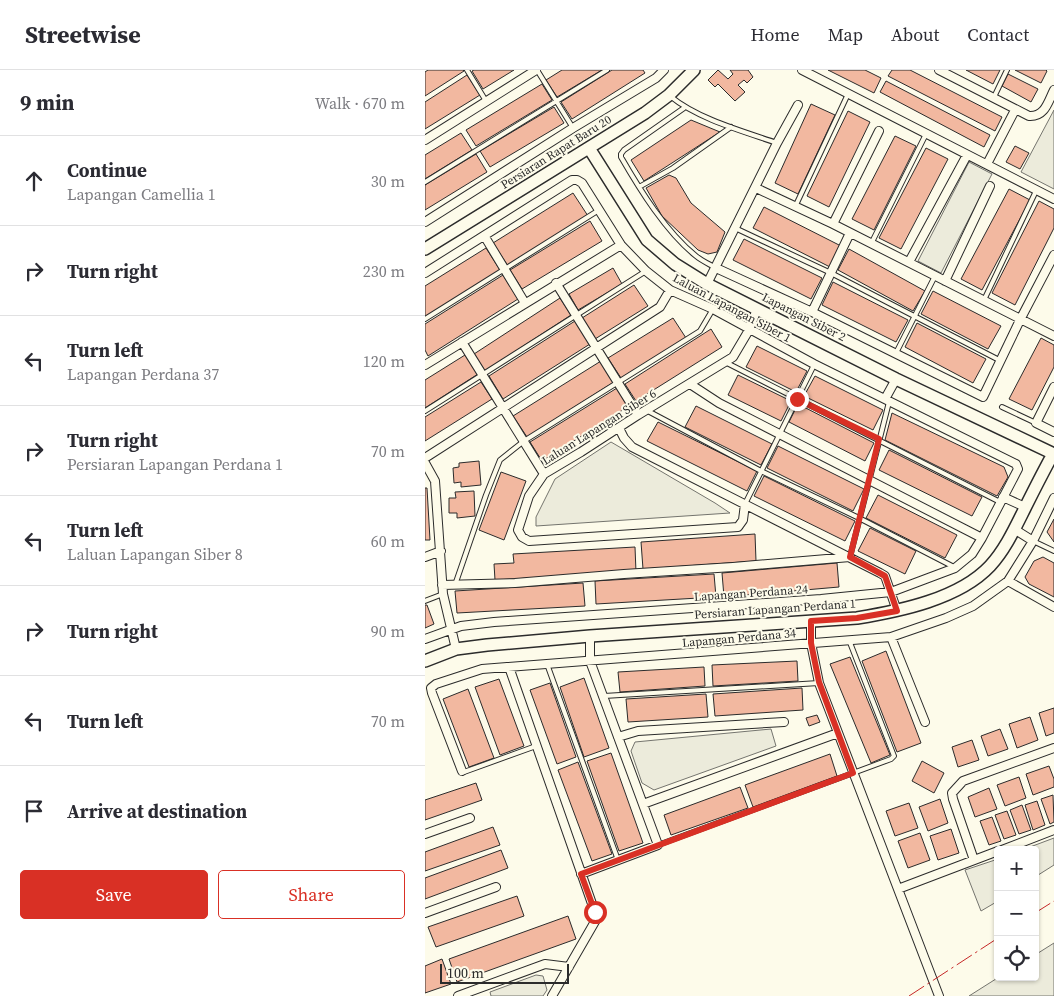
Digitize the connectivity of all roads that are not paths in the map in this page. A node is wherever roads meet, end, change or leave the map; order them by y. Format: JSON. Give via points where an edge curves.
{"nodes":[{"id":1,"x":467,"y":70,"type":"edge"},
{"id":2,"x":537,"y":70,"type":"edge"},
{"id":3,"x":607,"y":70,"type":"edge"},
{"id":4,"x":664,"y":70,"type":"edge"},
{"id":5,"x":694,"y":70,"type":"edge"},
{"id":6,"x":802,"y":70,"type":"edge"},
{"id":7,"x":939,"y":70,"type":"edge"},
{"id":8,"x":1007,"y":70,"type":"edge"},
{"id":9,"x":1054,"y":90,"type":"edge"},
{"id":10,"x":848,"y":94,"type":"junction"},
{"id":11,"x":669,"y":95,"type":"junction"},
{"id":12,"x":993,"y":98,"type":"junction"},
{"id":13,"x":486,"y":101,"type":"junction"},
{"id":14,"x":556,"y":101,"type":"junction"},
{"id":15,"x":798,"y":105,"type":"dead end"},
{"id":16,"x":684,"y":108,"type":"junction"},
{"id":17,"x":1015,"y":110,"type":"junction"},
{"id":18,"x":731,"y":127,"type":"junction"},
{"id":19,"x":573,"y":128,"type":"junction"},
{"id":20,"x":879,"y":131,"type":"dead end"},
{"id":21,"x":926,"y":134,"type":"junction"},
{"id":22,"x":425,"y":140,"type":"edge"},
{"id":23,"x":777,"y":143,"type":"junction"},
{"id":24,"x":589,"y":148,"type":"junction"},
{"id":25,"x":967,"y":155,"type":"junction"},
{"id":26,"x":987,"y":164,"type":"junction"},
{"id":27,"x":425,"y":182,"type":"edge"},
{"id":28,"x":990,"y":186,"type":"dead end"},
{"id":29,"x":639,"y":187,"type":"junction"},
{"id":30,"x":756,"y":188,"type":"junction"},
{"id":31,"x":1036,"y":191,"type":"junction"},
{"id":32,"x":1054,"y":200,"type":"edge"},
{"id":33,"x":795,"y":206,"type":"junction"},
{"id":34,"x":600,"y":210,"type":"junction"},
{"id":35,"x":425,"y":222,"type":"edge"},
{"id":36,"x":833,"y":224,"type":"junction"},
{"id":37,"x":735,"y":228,"type":"junction"},
{"id":38,"x":850,"y":233,"type":"junction"},
{"id":39,"x":485,"y":237,"type":"junction"},
{"id":40,"x":871,"y":244,"type":"junction"},
{"id":41,"x":621,"y":245,"type":"junction"},
{"id":42,"x":425,"y":249,"type":"edge"},
{"id":43,"x":1054,"y":254,"type":"edge"},
{"id":44,"x":909,"y":262,"type":"junction"},
{"id":45,"x":715,"y":268,"type":"junction"},
{"id":46,"x":505,"y":270,"type":"junction"},
{"id":47,"x":646,"y":271,"type":"junction"},
{"id":48,"x":425,"y":273,"type":"edge"},
{"id":49,"x":831,"y":273,"type":"junction"},
{"id":50,"x":935,"y":276,"type":"junction"},
{"id":51,"x":945,"y":281,"type":"junction"},
{"id":52,"x":557,"y":284,"type":"junction"},
{"id":53,"x":707,"y":284,"type":"junction"},
{"id":54,"x":670,"y":290,"type":"junction"},
{"id":55,"x":983,"y":300,"type":"junction"},
{"id":56,"x":525,"y":303,"type":"junction"},
{"id":57,"x":713,"y":309,"type":"junction"},
{"id":58,"x":757,"y":309,"type":"junction"},
{"id":59,"x":812,"y":312,"type":"junction"},
{"id":60,"x":576,"y":315,"type":"junction"},
{"id":61,"x":915,"y":316,"type":"junction"},
{"id":62,"x":425,"y":319,"type":"edge"},
{"id":63,"x":1019,"y":320,"type":"junction"},
{"id":64,"x":749,"y":330,"type":"junction"},
{"id":65,"x":1054,"y":336,"type":"edge"},
{"id":66,"x":462,"y":342,"type":"junction"},
{"id":67,"x":597,"y":348,"type":"junction"},
{"id":68,"x":896,"y":353,"type":"junction"},
{"id":69,"x":1001,"y":361,"type":"junction"},
{"id":70,"x":725,"y":362,"type":"junction"},
{"id":71,"x":814,"y":364,"type":"junction"},
{"id":72,"x":425,"y":365,"type":"edge"},
{"id":73,"x":482,"y":374,"type":"junction"},
{"id":74,"x":896,"y":379,"type":"junction"},
{"id":75,"x":619,"y":383,"type":"junction"},
{"id":76,"x":690,"y":384,"type":"junction"},
{"id":77,"x":1054,"y":387,"type":"edge"},
{"id":78,"x":797,"y":399,"type":"junction"},
{"id":79,"x":887,"y":400,"type":"junction"},
{"id":80,"x":1002,"y":407,"type":"dead end"},
{"id":81,"x":503,"y":409,"type":"junction"},
{"id":82,"x":646,"y":410,"type":"junction"},
{"id":83,"x":425,"y":411,"type":"edge"},
{"id":84,"x":638,"y":415,"type":"junction"},
{"id":85,"x":1036,"y":423,"type":"junction"},
{"id":86,"x":619,"y":428,"type":"junction"},
{"id":87,"x":1054,"y":432,"type":"edge"},
{"id":88,"x":780,"y":434,"type":"junction"},
{"id":89,"x":879,"y":439,"type":"junction"},
{"id":90,"x":524,"y":441,"type":"junction"},
{"id":91,"x":1053,"y":454,"type":"edge"},
{"id":92,"x":425,"y":458,"type":"edge"},
{"id":93,"x":425,"y":462,"type":"edge"},
{"id":94,"x":1017,"y":466,"type":"joint"},
{"id":95,"x":761,"y":471,"type":"junction"},
{"id":96,"x":544,"y":474,"type":"junction"},
{"id":97,"x":869,"y":480,"type":"junction"},
{"id":98,"x":1054,"y":498,"type":"edge"},
{"id":99,"x":1002,"y":500,"type":"junction"},
{"id":100,"x":745,"y":504,"type":"junction"},
{"id":101,"x":1025,"y":508,"type":"junction"},
{"id":102,"x":859,"y":518,"type":"junction"},
{"id":103,"x":1015,"y":529,"type":"junction"},
{"id":104,"x":982,"y":538,"type":"junction"},
{"id":105,"x":1033,"y":541,"type":"junction"},
{"id":106,"x":1054,"y":551,"type":"edge"},
{"id":107,"x":441,"y":552,"type":"junction"},
{"id":108,"x":425,"y":557,"type":"edge"},
{"id":109,"x":850,"y":557,"type":"junction"},
{"id":110,"x":955,"y":568,"type":"junction"},
{"id":111,"x":1008,"y":581,"type":"junction"},
{"id":112,"x":455,"y":585,"type":"junction"},
{"id":113,"x":443,"y":590,"type":"junction"},
{"id":114,"x":891,"y":592,"type":"junction"},
{"id":115,"x":425,"y":601,"type":"edge"},
{"id":116,"x":1054,"y":606,"type":"edge"},
{"id":117,"x":897,"y":611,"type":"junction"},
{"id":118,"x":811,"y":621,"type":"junction"},
{"id":119,"x":451,"y":630,"type":"junction"},
{"id":120,"x":590,"y":636,"type":"junction"},
{"id":121,"x":891,"y":637,"type":"junction"},
{"id":122,"x":425,"y":639,"type":"edge"},
{"id":123,"x":849,"y":640,"type":"junction"},
{"id":124,"x":811,"y":643,"type":"junction"},
{"id":125,"x":456,"y":649,"type":"junction"},
{"id":126,"x":425,"y":660,"type":"edge"},
{"id":127,"x":590,"y":661,"type":"junction"},
{"id":128,"x":547,"y":664,"type":"junction"},
{"id":129,"x":509,"y":667,"type":"junction"},
{"id":130,"x":819,"y":682,"type":"junction"},
{"id":131,"x":603,"y":696,"type":"junction"},
{"id":132,"x":784,"y":722,"type":"dead end"},
{"id":133,"x":925,"y":722,"type":"dead end"},
{"id":134,"x":838,"y":733,"type":"junction"},
{"id":135,"x":618,"y":737,"type":"junction"},
{"id":136,"x":536,"y":746,"type":"junction"},
{"id":137,"x":1054,"y":748,"type":"edge"},
{"id":138,"x":461,"y":771,"type":"joint"},
{"id":139,"x":853,"y":773,"type":"junction"},
{"id":140,"x":643,"y":804,"type":"junction"},
{"id":141,"x":470,"y":818,"type":"dead end"},
{"id":142,"x":1054,"y":830,"type":"edge"},
{"id":143,"x":425,"y":834,"type":"edge"},
{"id":144,"x":658,"y":845,"type":"junction"},
{"id":145,"x":1012,"y":846,"type":"edge"},
{"id":146,"x":994,"y":852,"type":"edge"},
{"id":147,"x":618,"y":860,"type":"junction"},
{"id":148,"x":974,"y":860,"type":"junction"},
{"id":149,"x":581,"y":874,"type":"junction"},
{"id":150,"x":496,"y":887,"type":"dead end"},
{"id":151,"x":898,"y":889,"type":"junction"},
{"id":152,"x":425,"y":913,"type":"edge"},
{"id":153,"x":569,"y":967,"type":"junction"},
{"id":154,"x":458,"y":996,"type":"edge"},
{"id":155,"x":552,"y":996,"type":"edge"},
{"id":156,"x":939,"y":996,"type":"edge"}],
"edges":[{"from":1,"to":13,"type":"lane"},
{"from":2,"to":13,"type":"street"},
{"from":2,"to":14,"type":"lane"},
{"from":3,"to":14,"type":"lane"},
{"from":4,"to":19,"type":"street"},
{"from":5,"to":11,"type":"street","name":"Persiaran Rapat Baru 20"},
{"from":6,"to":10,"type":"street"},
{"from":7,"to":12,"type":"street"},
{"from":8,"to":12,"type":"lane"},
{"from":9,"to":17,"type":"street","via":[[1042,113],[1029,116]]},
{"from":10,"to":21,"type":"street"},
{"from":10,"to":33,"type":"lane"},
{"from":11,"to":16,"type":"lane"},
{"from":11,"to":24,"type":"street","name":"Persiaran Rapat Baru 20"},
{"from":12,"to":17,"type":"street"},
{"from":13,"to":22,"type":"street"},
{"from":14,"to":19,"type":"lane"},
{"from":14,"to":27,"type":"lane"},
{"from":15,"to":23,"type":"street"},
{"from":16,"to":18,"type":"lane"},
{"from":16,"to":29,"type":"lane","via":[[621,154]]},
{"from":17,"to":26,"type":"street"},
{"from":18,"to":23,"type":"lane"},
{"from":18,"to":29,"type":"lane","via":[[673,168]]},
{"from":19,"to":35,"type":"street"},
{"from":20,"to":36,"type":"street"},
{"from":21,"to":25,"type":"street"},
{"from":21,"to":40,"type":"lane"},
{"from":23,"to":30,"type":"street"},
{"from":24,"to":42,"type":"street","name":"Persiaran Rapat Baru 20"},
{"from":24,"to":53,"type":"street","name":"Lapangan Siber 2","via":[[647,240],[675,264]]},
{"from":25,"to":26,"type":"street"},
{"from":25,"to":44,"type":"street"},
{"from":26,"to":31,"type":"street"},
{"from":28,"to":51,"type":"street"},
{"from":29,"to":45,"type":"lane","via":[[679,239],[696,256]]},
{"from":30,"to":33,"type":"street"},
{"from":30,"to":37,"type":"street"},
{"from":31,"to":32,"type":"street"},
{"from":31,"to":55,"type":"lane"},
{"from":33,"to":36,"type":"street"},
{"from":34,"to":39,"type":"street","name":"Laluan Lapangan Siber 1","via":[[582,183],[572,180]]},
{"from":34,"to":41,"type":"street","name":"Laluan Lapangan Siber 1"},
{"from":34,"to":46,"type":"lane"},
{"from":36,"to":38,"type":"street"},
{"from":37,"to":45,"type":"street"},
{"from":37,"to":49,"type":"lane"},
{"from":38,"to":40,"type":"street"},
{"from":38,"to":49,"type":"street"},
{"from":39,"to":46,"type":"street"},
{"from":39,"to":48,"type":"street","name":"Laluan Lapangan Siber 1"},
{"from":40,"to":44,"type":"street"},
{"from":41,"to":47,"type":"street","name":"Laluan Lapangan Siber 1"},
{"from":41,"to":52,"type":"street"},
{"from":43,"to":63,"type":"street"},
{"from":44,"to":50,"type":"street"},
{"from":45,"to":53,"type":"street"},
{"from":45,"to":59,"type":"street"},
{"from":46,"to":56,"type":"street"},
{"from":46,"to":62,"type":"lane"},
{"from":47,"to":54,"type":"street","name":"Laluan Lapangan Siber 1"},
{"from":47,"to":60,"type":"lane"},
{"from":49,"to":59,"type":"street"},
{"from":49,"to":61,"type":"lane"},
{"from":50,"to":51,"type":"street"},
{"from":50,"to":61,"type":"lane"},
{"from":51,"to":55,"type":"street"},
{"from":52,"to":56,"type":"street"},
{"from":52,"to":60,"type":"street"},
{"from":53,"to":58,"type":"street","name":"Lapangan Siber 2"},
{"from":54,"to":57,"type":"street","name":"Laluan Lapangan Siber 1"},
{"from":54,"to":67,"type":"street","via":[[660,307]]},
{"from":55,"to":63,"type":"street"},
{"from":56,"to":66,"type":"street"},
{"from":57,"to":64,"type":"street","name":"Laluan Lapangan Siber 1"},
{"from":57,"to":75,"type":"lane","via":[[700,331]]},
{"from":58,"to":64,"type":"street","name":"Laluan Lapangan Siber 6"},
{"from":58,"to":74,"type":"street","name":"Lapangan Siber 2"},
{"from":59,"to":68,"type":"street"},
{"from":60,"to":67,"type":"street"},
{"from":60,"to":73,"type":"lane"},
{"from":61,"to":68,"type":"lane"},
{"from":61,"to":69,"type":"lane"},
{"from":63,"to":65,"type":"street"},
{"from":63,"to":69,"type":"street"},
{"from":64,"to":70,"type":"street","name":"Laluan Lapangan Siber 6","via":[[733,357]]},
{"from":64,"to":71,"type":"street","name":"Laluan Lapangan Siber 1"},
{"from":66,"to":72,"type":"street"},
{"from":66,"to":73,"type":"street"},
{"from":67,"to":75,"type":"street"},
{"from":67,"to":81,"type":"street"},
{"from":68,"to":69,"type":"street","via":[[981,396],[985,395]]},
{"from":70,"to":76,"type":"street","name":"Laluan Lapangan Siber 6"},
{"from":70,"to":78,"type":"lane"},
{"from":71,"to":78,"type":"lane"},
{"from":71,"to":79,"type":"street","name":"Laluan Lapangan Siber 1"},
{"from":73,"to":81,"type":"street"},
{"from":73,"to":83,"type":"lane"},
{"from":74,"to":79,"type":"street"},
{"from":74,"to":91,"type":"street","name":"Lapangan Siber 2"},
{"from":75,"to":84,"type":"street"},
{"from":75,"to":90,"type":"lane"},
{"from":76,"to":82,"type":"street","name":"Laluan Lapangan Siber 6"},
{"from":76,"to":88,"type":"street","via":[[719,403]]},
{"from":77,"to":85,"type":"street"},
{"from":78,"to":88,"type":"lane"},
{"from":78,"to":89,"type":"lane"},
{"from":79,"to":89,"type":"lane"},
{"from":79,"to":94,"type":"street","name":"Laluan Lapangan Siber 1"},
{"from":80,"to":85,"type":"lane"},
{"from":81,"to":90,"type":"street"},
{"from":81,"to":92,"type":"street"},
{"from":82,"to":84,"type":"street","name":"Laluan Lapangan Siber 6"},
{"from":82,"to":95,"type":"lane"},
{"from":84,"to":86,"type":"street","name":"Laluan Lapangan Siber 6"},
{"from":85,"to":87,"type":"street"},
{"from":86,"to":96,"type":"street","name":"Laluan Lapangan Siber 6"},
{"from":86,"to":100,"type":"street","via":[[632,446]]},
{"from":88,"to":95,"type":"lane"},
{"from":88,"to":97,"type":"street"},
{"from":89,"to":97,"type":"lane"},
{"from":89,"to":99,"type":"lane"},
{"from":90,"to":96,"type":"street"},
{"from":90,"to":112,"type":"lane","via":[[500,460]]},
{"from":91,"to":101,"type":"street","name":"Persiaran Lapangan Perdana 1"},
{"from":93,"to":107,"type":"street","via":[[435,481]]},
{"from":94,"to":99,"type":"street","name":"Lapangan Perdana 24"},
{"from":95,"to":100,"type":"lane"},
{"from":95,"to":102,"type":"lane"},
{"from":96,"to":100,"type":"street","name":"Laluan Lapangan Siber 6","via":[[529,496],[519,530],[529,541],[738,526],[743,520]]},
{"from":97,"to":102,"type":"lane"},
{"from":97,"to":104,"type":"street"},
{"from":98,"to":105,"type":"street","name":"Lapangan Perdana 34"},
{"from":99,"to":101,"type":"street"},
{"from":99,"to":104,"type":"street","name":"Lapangan Perdana 24"},
{"from":100,"to":109,"type":"street"},
{"from":101,"to":103,"type":"street","name":"Persiaran Lapangan Perdana 1"},
{"from":102,"to":109,"type":"lane"},
{"from":102,"to":110,"type":"lane"},
{"from":103,"to":105,"type":"street"},
{"from":103,"to":117,"type":"street","name":"Persiaran Lapangan Perdana 1","via":[[997,557],[978,576],[962,587]]},
{"from":104,"to":110,"type":"street","name":"Lapangan Perdana 24","via":[[972,554]]},
{"from":105,"to":106,"type":"lane"},
{"from":105,"to":111,"type":"street","name":"Lapangan Perdana 34"},
{"from":107,"to":108,"type":"street"},
{"from":107,"to":113,"type":"street"},
{"from":109,"to":112,"type":"street"},
{"from":109,"to":114,"type":"street","via":[[885,576]]},
{"from":110,"to":114,"type":"street","name":"Lapangan Perdana 24"},
{"from":111,"to":116,"type":"street"},
{"from":111,"to":121,"type":"street","name":"Lapangan Perdana 34","via":[[973,606]]},
{"from":112,"to":113,"type":"street"},
{"from":113,"to":115,"type":"lane"},
{"from":113,"to":119,"type":"street"},
{"from":114,"to":117,"type":"street"},
{"from":114,"to":119,"type":"street","name":"Lapangan Perdana 24","via":[[494,622]]},
{"from":117,"to":118,"type":"street","name":"Persiaran Lapangan Perdana 1"},
{"from":118,"to":120,"type":"street","name":"Persiaran Lapangan Perdana 1"},
{"from":118,"to":124,"type":"street"},
{"from":119,"to":122,"type":"street","name":"Lapangan Perdana 24"},
{"from":119,"to":125,"type":"street"},
{"from":120,"to":125,"type":"street","name":"Persiaran Lapangan Perdana 1"},
{"from":120,"to":127,"type":"street"},
{"from":121,"to":123,"type":"street","name":"Lapangan Perdana 34"},
{"from":121,"to":133,"type":"street"},
{"from":123,"to":124,"type":"street","name":"Lapangan Perdana 34"},
{"from":123,"to":139,"type":"lane","via":[[894,756]]},
{"from":124,"to":127,"type":"street","name":"Lapangan Perdana 34"},
{"from":124,"to":130,"type":"street"},
{"from":125,"to":126,"type":"street","name":"Persiaran Lapangan Perdana 1"},
{"from":127,"to":128,"type":"street","name":"Lapangan Perdana 34"},
{"from":127,"to":131,"type":"street"},
{"from":128,"to":129,"type":"street","name":"Lapangan Perdana 34"},
{"from":128,"to":147,"type":"lane"},
{"from":129,"to":136,"type":"street"},
{"from":129,"to":138,"type":"street","name":"Lapangan Perdana 34","via":[[481,669],[431,688]]},
{"from":130,"to":131,"type":"lane"},
{"from":130,"to":134,"type":"street"},
{"from":131,"to":135,"type":"street"},
{"from":132,"to":135,"type":"street","via":[[638,731]]},
{"from":134,"to":139,"type":"street"},
{"from":134,"to":140,"type":"street"},
{"from":135,"to":140,"type":"street"},
{"from":136,"to":138,"type":"lane"},
{"from":136,"to":149,"type":"street"},
{"from":137,"to":148,"type":"street","via":[[963,781],[953,793]]},
{"from":139,"to":144,"type":"lane"},
{"from":139,"to":151,"type":"street"},
{"from":140,"to":144,"type":"street"},
{"from":141,"to":143,"type":"street"},
{"from":142,"to":145,"type":"street"},
{"from":144,"to":147,"type":"street"},
{"from":146,"to":148,"type":"street"},
{"from":147,"to":149,"type":"street"},
{"from":148,"to":151,"type":"street"},
{"from":149,"to":153,"type":"street","via":[[597,918]]},
{"from":150,"to":152,"type":"street"},
{"from":151,"to":156,"type":"street"},
{"from":153,"to":154,"type":"street","via":[[545,964]]},
{"from":153,"to":155,"type":"street"}]}
